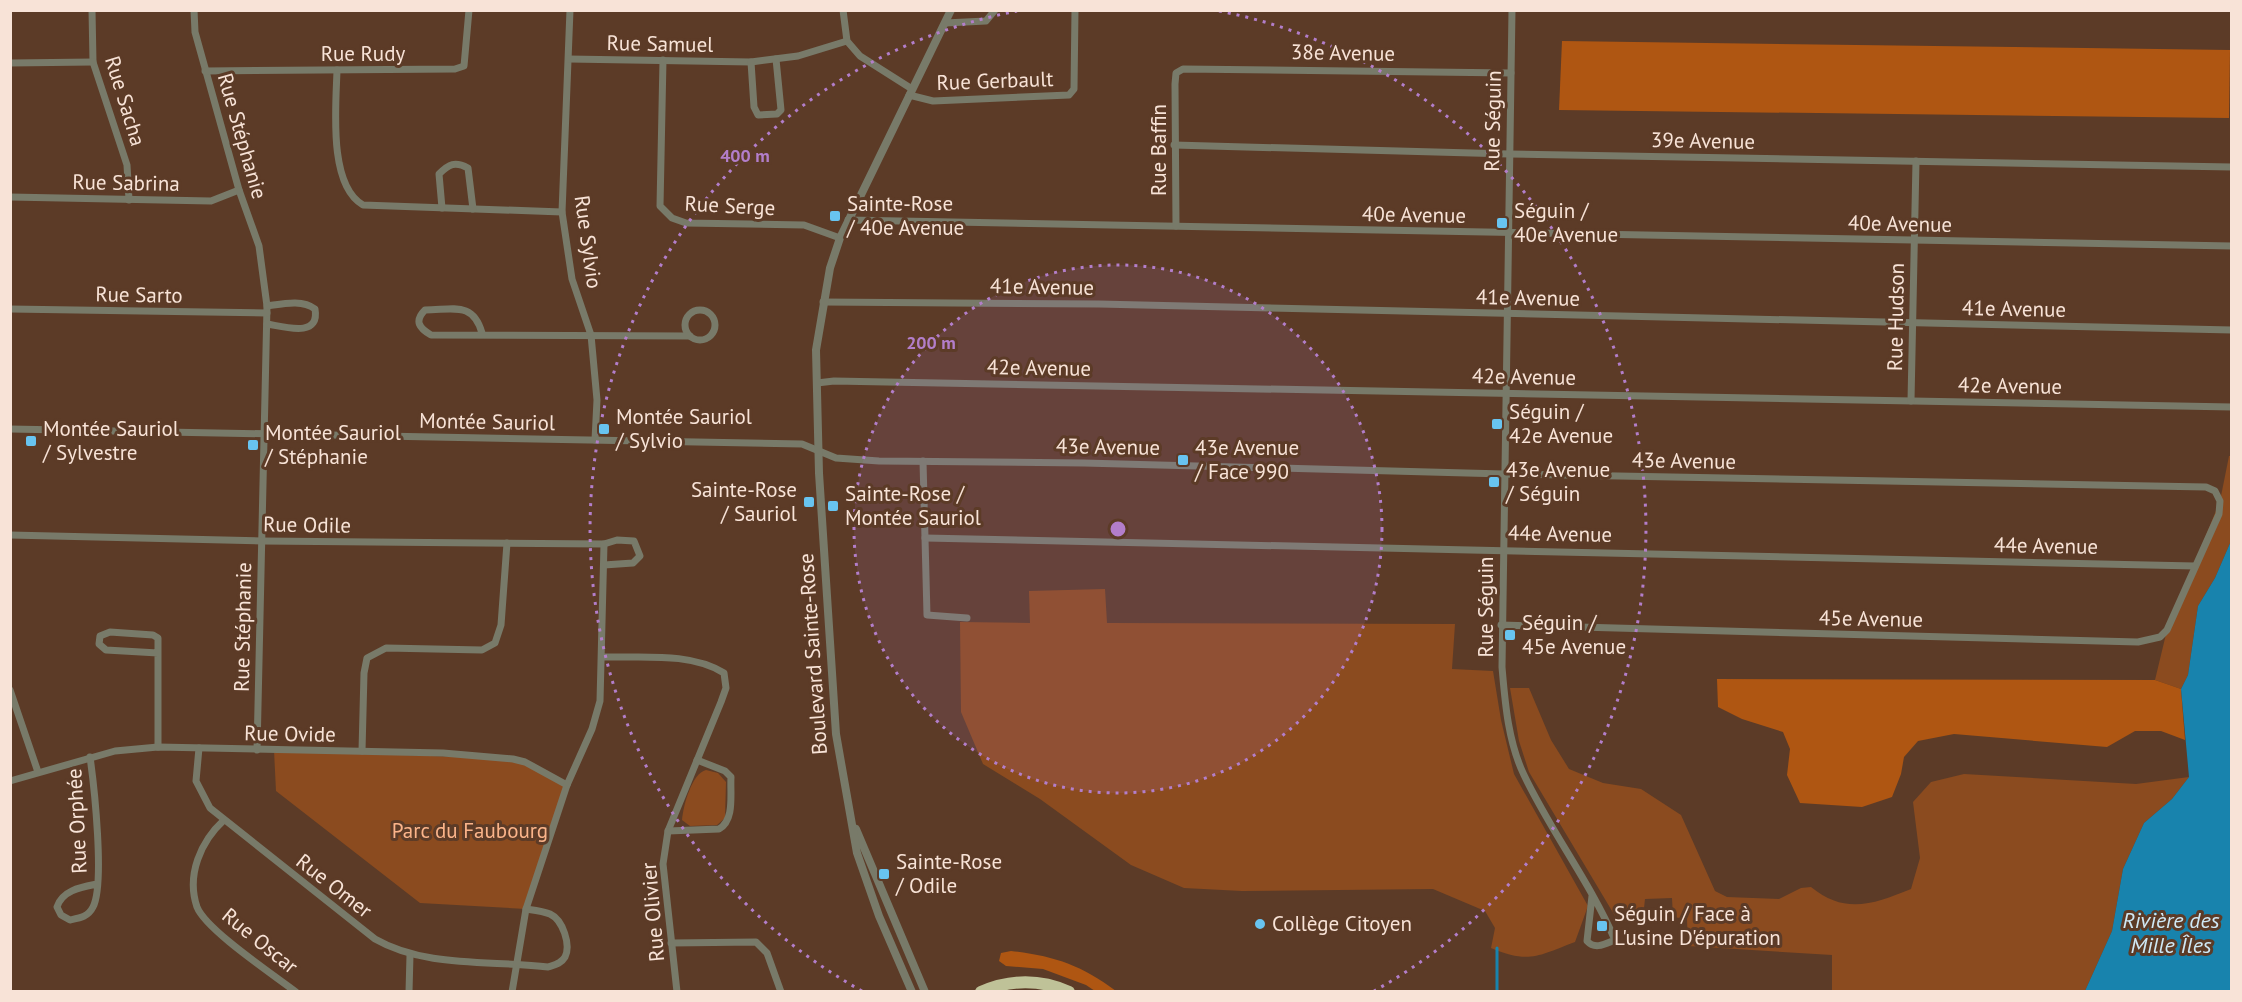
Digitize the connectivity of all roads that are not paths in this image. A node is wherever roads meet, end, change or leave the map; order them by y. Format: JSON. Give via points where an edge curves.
{"nodes":[{"id":1,"x":92,"y":10,"type":"edge"},
{"id":2,"x":194,"y":10,"type":"edge"},
{"id":3,"x":469,"y":10,"type":"edge"},
{"id":4,"x":570,"y":10,"type":"edge"},
{"id":5,"x":843,"y":10,"type":"edge"},
{"id":6,"x":951,"y":10,"type":"edge"},
{"id":7,"x":995,"y":10,"type":"edge"},
{"id":8,"x":1075,"y":10,"type":"edge"},
{"id":9,"x":1512,"y":10,"type":"edge"},
{"id":10,"x":945,"y":23,"type":"junction"},
{"id":11,"x":847,"y":41,"type":"junction"},
{"id":12,"x":569,"y":59,"type":"junction"},
{"id":13,"x":776,"y":59,"type":"junction"},
{"id":14,"x":663,"y":60,"type":"junction"},
{"id":15,"x":93,"y":62,"type":"junction"},
{"id":16,"x":751,"y":62,"type":"junction"},
{"id":17,"x":10,"y":63,"type":"edge"},
{"id":18,"x":336,"y":70,"type":"junction"},
{"id":19,"x":206,"y":71,"type":"junction"},
{"id":20,"x":1511,"y":73,"type":"junction"},
{"id":21,"x":1176,"y":74,"type":"joint"},
{"id":22,"x":911,"y":92,"type":"junction"},
{"id":23,"x":1174,"y":145,"type":"junction"},
{"id":24,"x":1509,"y":154,"type":"junction"},
{"id":25,"x":1916,"y":161,"type":"junction"},
{"id":26,"x":2232,"y":167,"type":"edge"},
{"id":27,"x":239,"y":190,"type":"junction"},
{"id":28,"x":10,"y":197,"type":"edge"},
{"id":29,"x":129,"y":200,"type":"junction"},
{"id":30,"x":442,"y":208,"type":"junction"},
{"id":31,"x":474,"y":209,"type":"junction"},
{"id":32,"x":562,"y":212,"type":"junction"},
{"id":33,"x":849,"y":220,"type":"junction"},
{"id":34,"x":1176,"y":226,"type":"junction"},
{"id":35,"x":1508,"y":234,"type":"junction"},
{"id":36,"x":840,"y":238,"type":"junction"},
{"id":37,"x":1914,"y":241,"type":"junction"},
{"id":38,"x":2232,"y":246,"type":"edge"},
{"id":39,"x":823,"y":302,"type":"junction"},
{"id":40,"x":10,"y":309,"type":"edge"},
{"id":41,"x":267,"y":309,"type":"junction"},
{"id":42,"x":1507,"y":314,"type":"junction"},
{"id":43,"x":1912,"y":323,"type":"junction"},
{"id":44,"x":267,"y":324,"type":"junction"},
{"id":45,"x":2232,"y":330,"type":"edge"},
{"id":46,"x":482,"y":333,"type":"junction"},
{"id":47,"x":591,"y":335,"type":"junction"},
{"id":48,"x":690,"y":336,"type":"junction"},
{"id":49,"x":817,"y":383,"type":"junction"},
{"id":50,"x":1505,"y":393,"type":"junction"},
{"id":51,"x":1911,"y":401,"type":"junction"},
{"id":52,"x":2232,"y":407,"type":"edge"},
{"id":53,"x":10,"y":429,"type":"edge"},
{"id":54,"x":265,"y":434,"type":"junction"},
{"id":55,"x":595,"y":440,"type":"junction"},
{"id":56,"x":818,"y":451,"type":"junction"},
{"id":57,"x":923,"y":461,"type":"junction"},
{"id":58,"x":1504,"y":474,"type":"junction"},
{"id":59,"x":10,"y":535,"type":"edge"},
{"id":60,"x":925,"y":538,"type":"junction"},
{"id":61,"x":262,"y":541,"type":"junction"},
{"id":62,"x":507,"y":543,"type":"junction"},
{"id":63,"x":604,"y":544,"type":"junction"},
{"id":64,"x":1502,"y":549,"type":"junction"},
{"id":65,"x":604,"y":565,"type":"junction"},
{"id":66,"x":2195,"y":566,"type":"junction"},
{"id":67,"x":967,"y":618,"type":"dead end"},
{"id":68,"x":1501,"y":626,"type":"junction"},
{"id":69,"x":158,"y":653,"type":"junction"},
{"id":70,"x":604,"y":657,"type":"junction"},
{"id":71,"x":10,"y":690,"type":"edge"},
{"id":72,"x":159,"y":747,"type":"junction"},
{"id":73,"x":199,"y":748,"type":"junction"},
{"id":74,"x":257,"y":750,"type":"junction"},
{"id":75,"x":362,"y":751,"type":"junction"},
{"id":76,"x":90,"y":757,"type":"junction"},
{"id":77,"x":697,"y":760,"type":"junction"},
{"id":78,"x":38,"y":772,"type":"junction"},
{"id":79,"x":10,"y":781,"type":"edge"},
{"id":80,"x":567,"y":785,"type":"junction"},
{"id":81,"x":851,"y":819,"type":"junction"},
{"id":82,"x":225,"y":820,"type":"junction"},
{"id":83,"x":668,"y":831,"type":"junction"},
{"id":84,"x":97,"y":884,"type":"junction"},
{"id":85,"x":1592,"y":896,"type":"junction"},
{"id":86,"x":526,"y":909,"type":"junction"},
{"id":87,"x":671,"y":943,"type":"junction"},
{"id":88,"x":410,"y":955,"type":"junction"},
{"id":89,"x":515,"y":963,"type":"junction"},
{"id":90,"x":296,"y":992,"type":"edge"},
{"id":91,"x":408,"y":992,"type":"edge"},
{"id":92,"x":512,"y":992,"type":"edge"},
{"id":93,"x":677,"y":992,"type":"edge"},
{"id":94,"x":781,"y":992,"type":"edge"},
{"id":95,"x":912,"y":992,"type":"edge"},
{"id":96,"x":926,"y":992,"type":"edge"},
{"id":97,"x":981,"y":992,"type":"edge"},
{"id":98,"x":1069,"y":992,"type":"edge"}],
"edges":[{"from":1,"to":15,"type":"street","name":"Rue Sacha"},
{"from":2,"to":19,"type":"street","name":"Rue Stéphanie","via":[[195,32]]},
{"from":3,"to":18,"type":"street","name":"Rue Rudy","via":[[464,66]]},
{"from":4,"to":12,"type":"street","name":"Rue Sylvio"},
{"from":5,"to":11,"type":"street"},
{"from":6,"to":10,"type":"street","name":"Boulevard Sainte-Rose"},
{"from":7,"to":10,"type":"street","via":[[986,21]]},
{"from":8,"to":22,"type":"street","name":"Rue Gerbault","via":[[1074,89],[1069,95],[933,101]]},
{"from":9,"to":20,"type":"street","name":"Rue Séguin"},
{"from":10,"to":22,"type":"street","name":"Boulevard Sainte-Rose"},
{"from":11,"to":13,"type":"street","name":"Rue Samuel"},
{"from":11,"to":22,"type":"street","via":[[860,56]]},
{"from":12,"to":14,"type":"street","name":"Rue Samuel"},
{"from":12,"to":32,"type":"street","name":"Rue Sylvio"},
{"from":13,"to":16,"type":"street","name":"Rue Samuel"},
{"from":13,"to":16,"type":"street","via":[[781,110],[777,114],[758,115]]},
{"from":14,"to":16,"type":"street","name":"Rue Samuel"},
{"from":14,"to":36,"type":"street","name":"Rue Serge","via":[[660,206],[672,218],[686,223],[804,225]]},
{"from":15,"to":17,"type":"street"},
{"from":15,"to":29,"type":"street","name":"Rue Sacha","via":[[128,165]]},
{"from":18,"to":19,"type":"street","name":"Rue Rudy"},
{"from":18,"to":30,"type":"street","via":[[337,148],[348,192],[354,200],[363,205]]},
{"from":19,"to":27,"type":"street","name":"Rue Stéphanie"},
{"from":20,"to":21,"type":"street","name":"38e Avenue","via":[[1192,67]]},
{"from":20,"to":24,"type":"street","name":"Rue Séguin"},
{"from":21,"to":23,"type":"street","name":"Rue Baffin"},
{"from":22,"to":33,"type":"street","name":"Boulevard Sainte-Rose"},
{"from":23,"to":24,"type":"street","name":"39e Avenue"},
{"from":23,"to":34,"type":"street","name":"Rue Baffin"},
{"from":24,"to":25,"type":"street","name":"39e Avenue"},
{"from":24,"to":35,"type":"street","name":"Rue Séguin"},
{"from":25,"to":26,"type":"street","name":"39e Avenue"},
{"from":25,"to":37,"type":"street","name":"Rue Hudson"},
{"from":27,"to":29,"type":"street","name":"Rue Sabrina","via":[[211,201]]},
{"from":27,"to":41,"type":"street","name":"Rue Stéphanie","via":[[259,246]]},
{"from":28,"to":29,"type":"street","name":"Rue Sabrina"},
{"from":30,"to":31,"type":"street"},
{"from":30,"to":31,"type":"street","via":[[439,174],[448,165],[459,163],[468,168]]},
{"from":31,"to":32,"type":"street"},
{"from":32,"to":47,"type":"street","name":"Rue Sylvio","via":[[572,279]]},
{"from":33,"to":34,"type":"street","name":"40e Avenue"},
{"from":33,"to":36,"type":"street","name":"Boulevard Sainte-Rose"},
{"from":34,"to":35,"type":"street","name":"40e Avenue"},
{"from":35,"to":37,"type":"street","name":"40e Avenue"},
{"from":35,"to":42,"type":"street","name":"Rue Séguin"},
{"from":36,"to":39,"type":"street","name":"Boulevard Sainte-Rose"},
{"from":37,"to":38,"type":"street","name":"40e Avenue"},
{"from":37,"to":43,"type":"street","name":"Rue Hudson"},
{"from":39,"to":42,"type":"street","name":"41e Avenue"},
{"from":39,"to":49,"type":"street","name":"Boulevard Sainte-Rose","via":[[816,350]]},
{"from":40,"to":41,"type":"street","name":"Rue Sarto"},
{"from":41,"to":44,"type":"street","name":"Rue Stéphanie"},
{"from":41,"to":44,"type":"street","via":[[298,303],[311,306],[316,315],[309,328]]},
{"from":42,"to":43,"type":"street","name":"41e Avenue"},
{"from":42,"to":50,"type":"street","name":"Rue Séguin"},
{"from":43,"to":45,"type":"street","name":"41e Avenue"},
{"from":43,"to":51,"type":"street","name":"Rue Hudson"},
{"from":44,"to":54,"type":"street","name":"Rue Stéphanie"},
{"from":46,"to":46,"type":"street","via":[[477,317],[468,310],[425,310],[418,324],[430,335]]},
{"from":46,"to":47,"type":"street"},
{"from":47,"to":48,"type":"street"},
{"from":47,"to":55,"type":"street","name":"Rue Sylvio","via":[[597,400]]},
{"from":48,"to":48,"type":"street","via":[[704,339],[712,334],[715,321],[709,312],[699,309],[690,313],[685,322]]},
{"from":49,"to":50,"type":"street","name":"42e Avenue"},
{"from":49,"to":56,"type":"street","name":"Boulevard Sainte-Rose"},
{"from":50,"to":51,"type":"street","name":"42e Avenue"},
{"from":50,"to":58,"type":"street","name":"Rue Séguin"},
{"from":51,"to":52,"type":"street","name":"42e Avenue"},
{"from":53,"to":54,"type":"street","name":"Montée Sauriol"},
{"from":54,"to":55,"type":"street","name":"Montée Sauriol"},
{"from":54,"to":61,"type":"street","name":"Rue Stéphanie"},
{"from":55,"to":56,"type":"street","name":"Montée Sauriol","via":[[802,444]]},
{"from":56,"to":57,"type":"street","name":"43e Avenue","via":[[836,458]]},
{"from":56,"to":81,"type":"street","name":"Boulevard Sainte-Rose","via":[[836,734]]},
{"from":57,"to":58,"type":"street","name":"43e Avenue"},
{"from":57,"to":60,"type":"street"},
{"from":58,"to":64,"type":"street","name":"Rue Séguin"},
{"from":58,"to":66,"type":"street","name":"43e Avenue","via":[[2206,487],[2215,491],[2220,501],[2219,514]]},
{"from":59,"to":61,"type":"street","name":"Rue Odile"},
{"from":60,"to":64,"type":"street","name":"44e Avenue"},
{"from":60,"to":67,"type":"street","via":[[927,615]]},
{"from":61,"to":62,"type":"street","name":"Rue Odile"},
{"from":61,"to":74,"type":"street","name":"Rue Stéphanie"},
{"from":62,"to":63,"type":"street","name":"Rue Odile"},
{"from":62,"to":75,"type":"street","via":[[501,625],[495,643],[482,650],[386,648],[367,658]]},
{"from":63,"to":65,"type":"street"},
{"from":63,"to":65,"type":"street","name":"Rue Odile","via":[[617,540],[634,542],[640,556],[633,563]]},
{"from":64,"to":66,"type":"street","name":"44e Avenue"},
{"from":64,"to":68,"type":"street","name":"Rue Séguin"},
{"from":65,"to":70,"type":"street"},
{"from":66,"to":68,"type":"street","name":"45e Avenue","via":[[2167,630],[2160,637],[2138,642]]},
{"from":68,"to":85,"type":"street","name":"Rue Séguin","via":[[1505,696],[1523,774]]},
{"from":69,"to":69,"type":"street","via":[[158,638],[153,634],[110,632],[100,636],[99,644],[106,650]]},
{"from":69,"to":72,"type":"street"},
{"from":70,"to":77,"type":"street","name":"Rue Olivier","via":[[692,660],[710,664],[724,673],[726,688]]},
{"from":70,"to":80,"type":"street","via":[[595,720]]},
{"from":71,"to":78,"type":"street"},
{"from":72,"to":73,"type":"street","name":"Rue Ovide"},
{"from":72,"to":76,"type":"street","name":"Rue Ovide"},
{"from":73,"to":74,"type":"street","name":"Rue Ovide"},
{"from":73,"to":82,"type":"street","name":"Rue Omer","via":[[196,780],[210,808]]},
{"from":74,"to":75,"type":"street","name":"Rue Ovide"},
{"from":75,"to":80,"type":"street","name":"Rue Ovide","via":[[513,759]]},
{"from":76,"to":78,"type":"street","name":"Rue Ovide"},
{"from":76,"to":84,"type":"street","name":"Rue Orphée","via":[[97,807]]},
{"from":77,"to":83,"type":"street","name":"Rue Olivier"},
{"from":77,"to":83,"type":"street","via":[[731,777],[729,818],[719,829]]},
{"from":78,"to":79,"type":"street","name":"Rue Ovide"},
{"from":80,"to":86,"type":"street"},
{"from":81,"to":95,"type":"street","name":"Boulevard Sainte-Rose","via":[[861,867]]},
{"from":81,"to":96,"type":"street","name":"Boulevard Sainte-Rose"},
{"from":82,"to":88,"type":"street","name":"Rue Omer","via":[[375,939]]},
{"from":82,"to":90,"type":"street","name":"Rue Oscar","via":[[209,834],[198,858],[194,884],[198,908],[210,924]]},
{"from":83,"to":87,"type":"street","name":"Rue Olivier","via":[[663,864]]},
{"from":84,"to":84,"type":"street","name":"Rue Orphée","via":[[65,895],[57,907],[61,915],[70,920],[87,916],[94,905]]},
{"from":85,"to":85,"type":"street","name":"Rue Séguin","via":[[1615,940],[1601,946],[1587,940]]},
{"from":86,"to":89,"type":"street"},
{"from":86,"to":89,"type":"street","via":[[551,914],[561,923],[566,957],[548,966]]},
{"from":87,"to":93,"type":"street","name":"Rue Olivier"},
{"from":87,"to":94,"type":"street","via":[[756,942],[768,953]]},
{"from":88,"to":89,"type":"street","name":"Rue Omer"},
{"from":88,"to":91,"type":"street"},
{"from":89,"to":92,"type":"street"},
{"from":97,"to":98,"type":"highway","via":[[1007,983],[1028,982]]}]}
